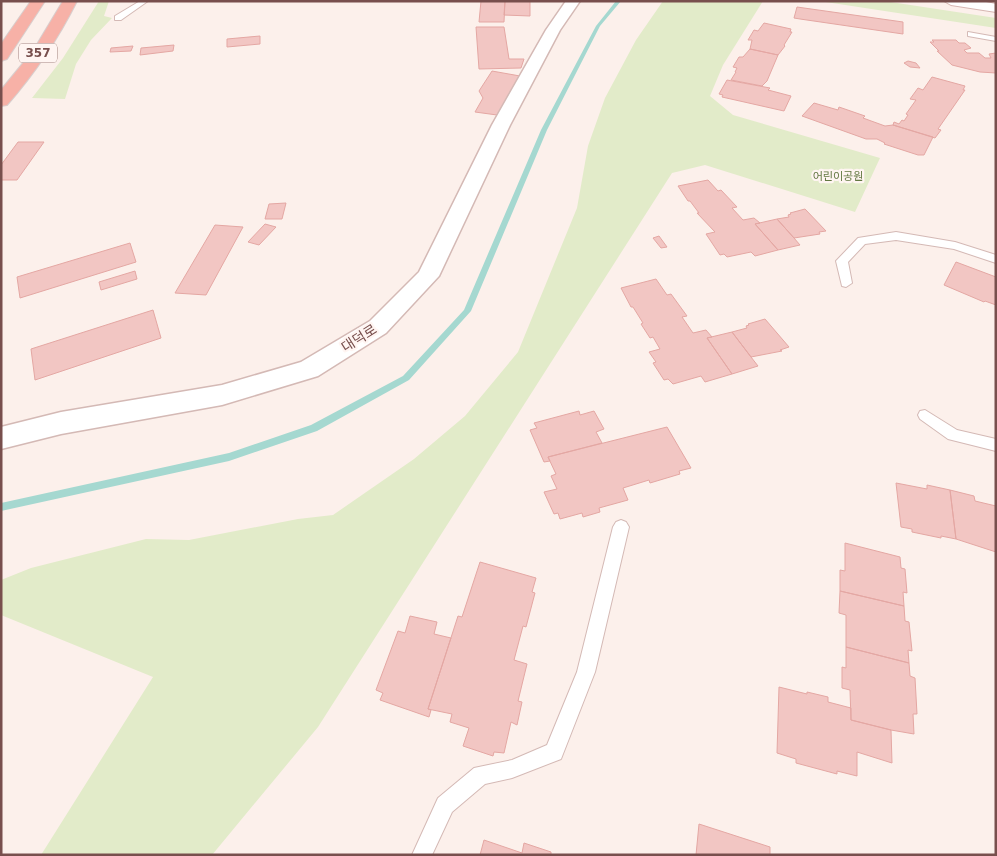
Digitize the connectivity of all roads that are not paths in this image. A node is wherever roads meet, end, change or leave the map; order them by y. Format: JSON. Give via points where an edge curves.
{"nodes":[{"id":1,"x":38,"y":1,"type":"edge"},
{"id":2,"x":70,"y":1,"type":"edge"},
{"id":3,"x":145,"y":1,"type":"edge"},
{"id":4,"x":573,"y":1,"type":"edge"},
{"id":5,"x":951,"y":1,"type":"edge"},
{"id":6,"x":996,"y":8,"type":"edge"},
{"id":7,"x":118,"y":18,"type":"dead end"},
{"id":8,"x":971,"y":34,"type":"dead end"},
{"id":9,"x":996,"y":39,"type":"edge"},
{"id":10,"x":1,"y":56,"type":"edge"},
{"id":11,"x":1,"y":101,"type":"edge"},
{"id":12,"x":996,"y":259,"type":"edge"},
{"id":13,"x":846,"y":283,"type":"dead end"},
{"id":14,"x":925,"y":416,"type":"dead end"},
{"id":15,"x":1,"y":438,"type":"edge"},
{"id":16,"x":996,"y":446,"type":"edge"},
{"id":17,"x":621,"y":526,"type":"dead end"},
{"id":18,"x":422,"y":855,"type":"edge"}],
"edges":[{"from":1,"to":10,"type":"highway","number":"357"},
{"from":2,"to":11,"type":"highway","number":"357","via":[[57,27]]},
{"from":3,"to":7,"type":"lane"},
{"from":4,"to":15,"type":"street","name":"대덕로","via":[[553,30],[501,125],[428,276],[378,327],[309,369],[222,395]]},
{"from":5,"to":6,"type":"main road"},
{"from":8,"to":9,"type":"lane"},
{"from":12,"to":13,"type":"lane","via":[[955,246],[896,236],[862,241],[842,261]]},
{"from":14,"to":16,"type":"lane","via":[[953,435]]},
{"from":17,"to":18,"type":"lane","via":[[586,672],[554,752],[512,769],[481,775],[445,805]]}]}
